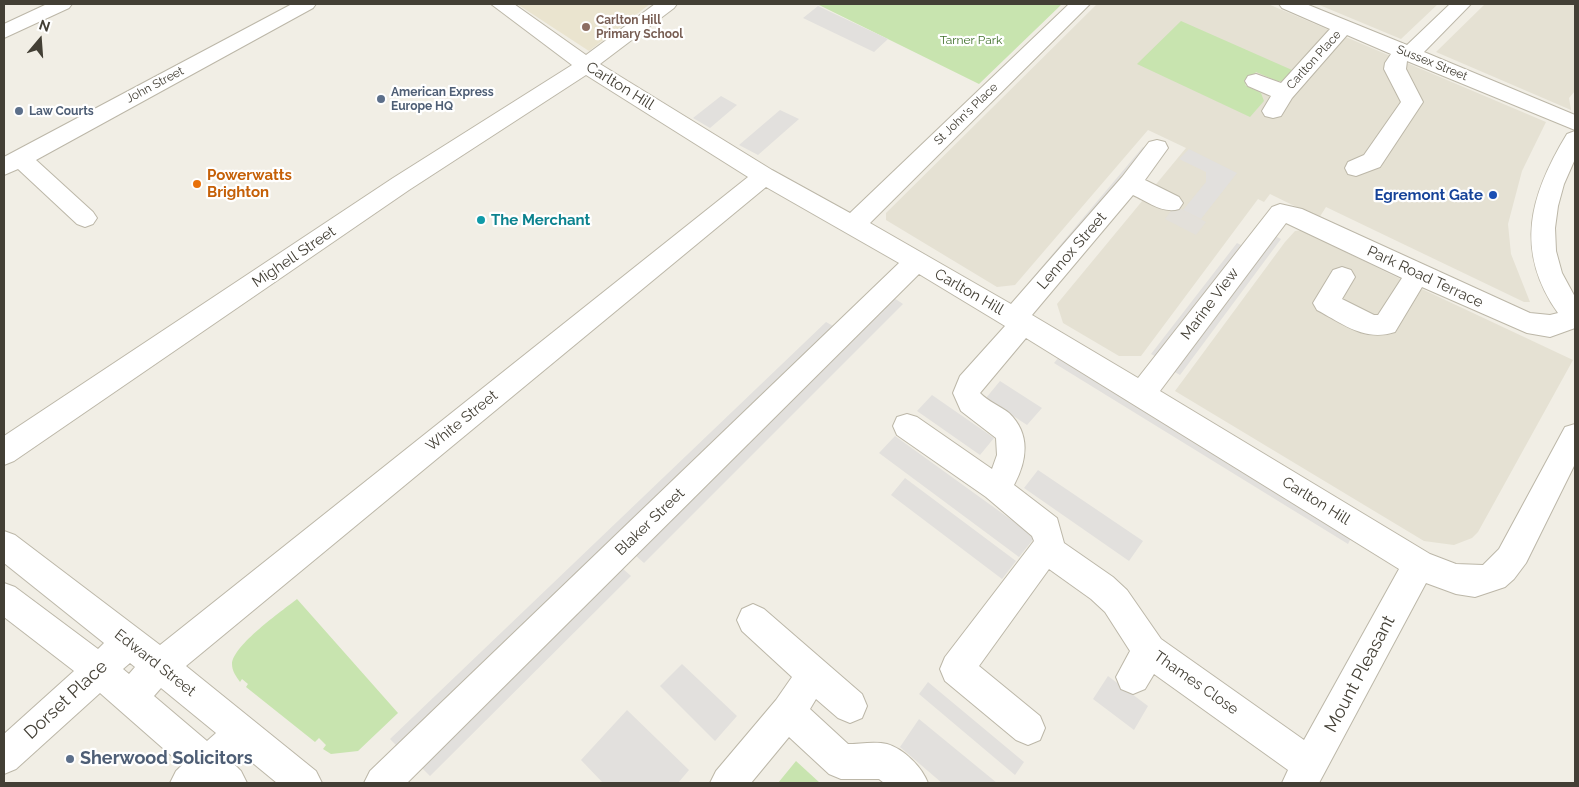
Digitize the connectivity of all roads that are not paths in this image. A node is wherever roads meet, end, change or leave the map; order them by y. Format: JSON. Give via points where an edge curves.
{"nodes":[{"id":1,"x":62,"y":4,"type":"edge"},
{"id":2,"x":306,"y":4,"type":"edge"},
{"id":3,"x":501,"y":4,"type":"edge"},
{"id":4,"x":666,"y":4,"type":"edge"},
{"id":5,"x":1080,"y":4,"type":"edge"},
{"id":6,"x":1289,"y":4,"type":"edge"},
{"id":7,"x":1461,"y":4,"type":"edge"},
{"id":8,"x":1343,"y":27,"type":"junction"},
{"id":9,"x":4,"y":32,"type":"edge"},
{"id":10,"x":1407,"y":53,"type":"junction"},
{"id":11,"x":586,"y":65,"type":"junction"},
{"id":12,"x":1256,"y":81,"type":"dead end"},
{"id":13,"x":1284,"y":93,"type":"junction"},
{"id":14,"x":1273,"y":111,"type":"dead end"},
{"id":15,"x":1575,"y":123,"type":"edge"},
{"id":16,"x":1575,"y":139,"type":"edge"},
{"id":17,"x":1158,"y":148,"type":"dead end"},
{"id":18,"x":12,"y":162,"type":"edge"},
{"id":19,"x":1356,"y":168,"type":"dead end"},
{"id":20,"x":764,"y":176,"type":"junction"},
{"id":21,"x":1130,"y":183,"type":"junction"},
{"id":22,"x":1171,"y":203,"type":"dead end"},
{"id":23,"x":1277,"y":214,"type":"joint"},
{"id":24,"x":85,"y":218,"type":"dead end"},
{"id":25,"x":853,"y":225,"type":"junction"},
{"id":26,"x":917,"y":261,"type":"junction"},
{"id":27,"x":1416,"y":274,"type":"junction"},
{"id":28,"x":1342,"y":277,"type":"dead end"},
{"id":29,"x":1575,"y":317,"type":"edge"},
{"id":30,"x":1018,"y":320,"type":"junction"},
{"id":31,"x":1142,"y":394,"type":"junction"},
{"id":32,"x":907,"y":426,"type":"dead end"},
{"id":33,"x":1575,"y":436,"type":"edge"},
{"id":34,"x":4,"y":452,"type":"edge"},
{"id":35,"x":996,"y":488,"type":"junction"},
{"id":36,"x":4,"y":545,"type":"edge"},
{"id":37,"x":1046,"y":549,"type":"junction"},
{"id":38,"x":1430,"y":569,"type":"junction"},
{"id":39,"x":4,"y":598,"type":"edge"},
{"id":40,"x":753,"y":620,"type":"dead end"},
{"id":41,"x":128,"y":642,"type":"junction"},
{"id":42,"x":160,"y":666,"type":"junction"},
{"id":43,"x":99,"y":670,"type":"junction"},
{"id":44,"x":813,"y":674,"type":"junction"},
{"id":45,"x":129,"y":697,"type":"junction"},
{"id":46,"x":850,"y":706,"type":"dead end"},
{"id":47,"x":788,"y":712,"type":"junction"},
{"id":48,"x":1028,"y":728,"type":"dead end"},
{"id":49,"x":242,"y":732,"type":"junction"},
{"id":50,"x":4,"y":757,"type":"edge"},
{"id":51,"x":1305,"y":774,"type":"edge"},
{"id":52,"x":208,"y":777,"type":"edge"},
{"id":53,"x":304,"y":783,"type":"edge"},
{"id":54,"x":382,"y":783,"type":"edge"},
{"id":55,"x":728,"y":783,"type":"edge"},
{"id":56,"x":910,"y":783,"type":"edge"}],
"edges":[{"from":1,"to":9,"type":"street"},
{"from":2,"to":18,"type":"street","name":"John Street"},
{"from":3,"to":11,"type":"street","name":"Carlton Hill"},
{"from":4,"to":11,"type":"street","name":"Mighell Street"},
{"from":5,"to":25,"type":"street","name":"St John's Place"},
{"from":6,"to":8,"type":"street","name":"Sussex Street"},
{"from":7,"to":10,"type":"street"},
{"from":8,"to":10,"type":"street","name":"Sussex Street"},
{"from":8,"to":13,"type":"street","name":"Carlton Place"},
{"from":10,"to":15,"type":"street","name":"Sussex Street"},
{"from":10,"to":19,"type":"street","via":[[1395,63],[1395,69],[1412,102],[1372,161]]},
{"from":11,"to":20,"type":"street","name":"Carlton Hill"},
{"from":11,"to":34,"type":"street","name":"Mighell Street","via":[[401,184]]},
{"from":12,"to":13,"type":"street","name":"Carlton Place"},
{"from":13,"to":14,"type":"street","name":"Carlton Place"},
{"from":16,"to":29,"type":"street","via":[[1556,173],[1544,206],[1542,245],[1552,280]]},
{"from":17,"to":21,"type":"street","name":"Lennox Street"},
{"from":18,"to":24,"type":"street"},
{"from":20,"to":25,"type":"street","name":"Carlton Hill"},
{"from":20,"to":42,"type":"street","name":"White Street"},
{"from":21,"to":22,"type":"street"},
{"from":21,"to":30,"type":"street","name":"Lennox Street"},
{"from":23,"to":27,"type":"street","name":"Park Road Terrace","via":[[1290,213]]},
{"from":23,"to":31,"type":"street","name":"Marine View"},
{"from":25,"to":26,"type":"street","name":"Carlton Hill"},
{"from":26,"to":30,"type":"street","name":"Carlton Hill"},
{"from":26,"to":54,"type":"street","name":"Blaker Street"},
{"from":27,"to":28,"type":"street","via":[[1386,325],[1379,326],[1371,326],[1326,303]]},
{"from":27,"to":29,"type":"street","name":"Park Road Terrace","via":[[1527,323],[1550,326]]},
{"from":30,"to":31,"type":"street","name":"Carlton Hill"},
{"from":30,"to":35,"type":"street","via":[[967,392],[969,400],[1004,426],[1010,440],[1011,462]]},
{"from":31,"to":38,"type":"street","name":"Carlton Hill"},
{"from":32,"to":35,"type":"street"},
{"from":33,"to":38,"type":"street","name":"Carlton Hill","via":[[1515,553],[1502,569],[1482,580],[1455,579]]},
{"from":35,"to":37,"type":"street","via":[[1046,528],[1049,542]]},
{"from":36,"to":41,"type":"street","name":"Edward Street"},
{"from":37,"to":48,"type":"street","via":[[957,670]]},
{"from":37,"to":51,"type":"street","name":"Thames Close","via":[[1116,601],[1141,664]]},
{"from":38,"to":51,"type":"street","name":"Mount Pleasant"},
{"from":39,"to":43,"type":"street"},
{"from":40,"to":44,"type":"street"},
{"from":41,"to":42,"type":"street","name":"Edward Street"},
{"from":41,"to":43,"type":"street","name":"Dorset Place"},
{"from":42,"to":45,"type":"street","name":"White Street"},
{"from":42,"to":49,"type":"street","name":"Edward Street"},
{"from":43,"to":45,"type":"street"},
{"from":43,"to":50,"type":"street","name":"Dorset Place"},
{"from":44,"to":46,"type":"street"},
{"from":44,"to":47,"type":"street"},
{"from":45,"to":52,"type":"street"},
{"from":47,"to":55,"type":"street"},
{"from":47,"to":56,"type":"street","via":[[841,762],[885,761]]},
{"from":49,"to":52,"type":"street"},
{"from":49,"to":53,"type":"street","name":"Edward Street"}]}
